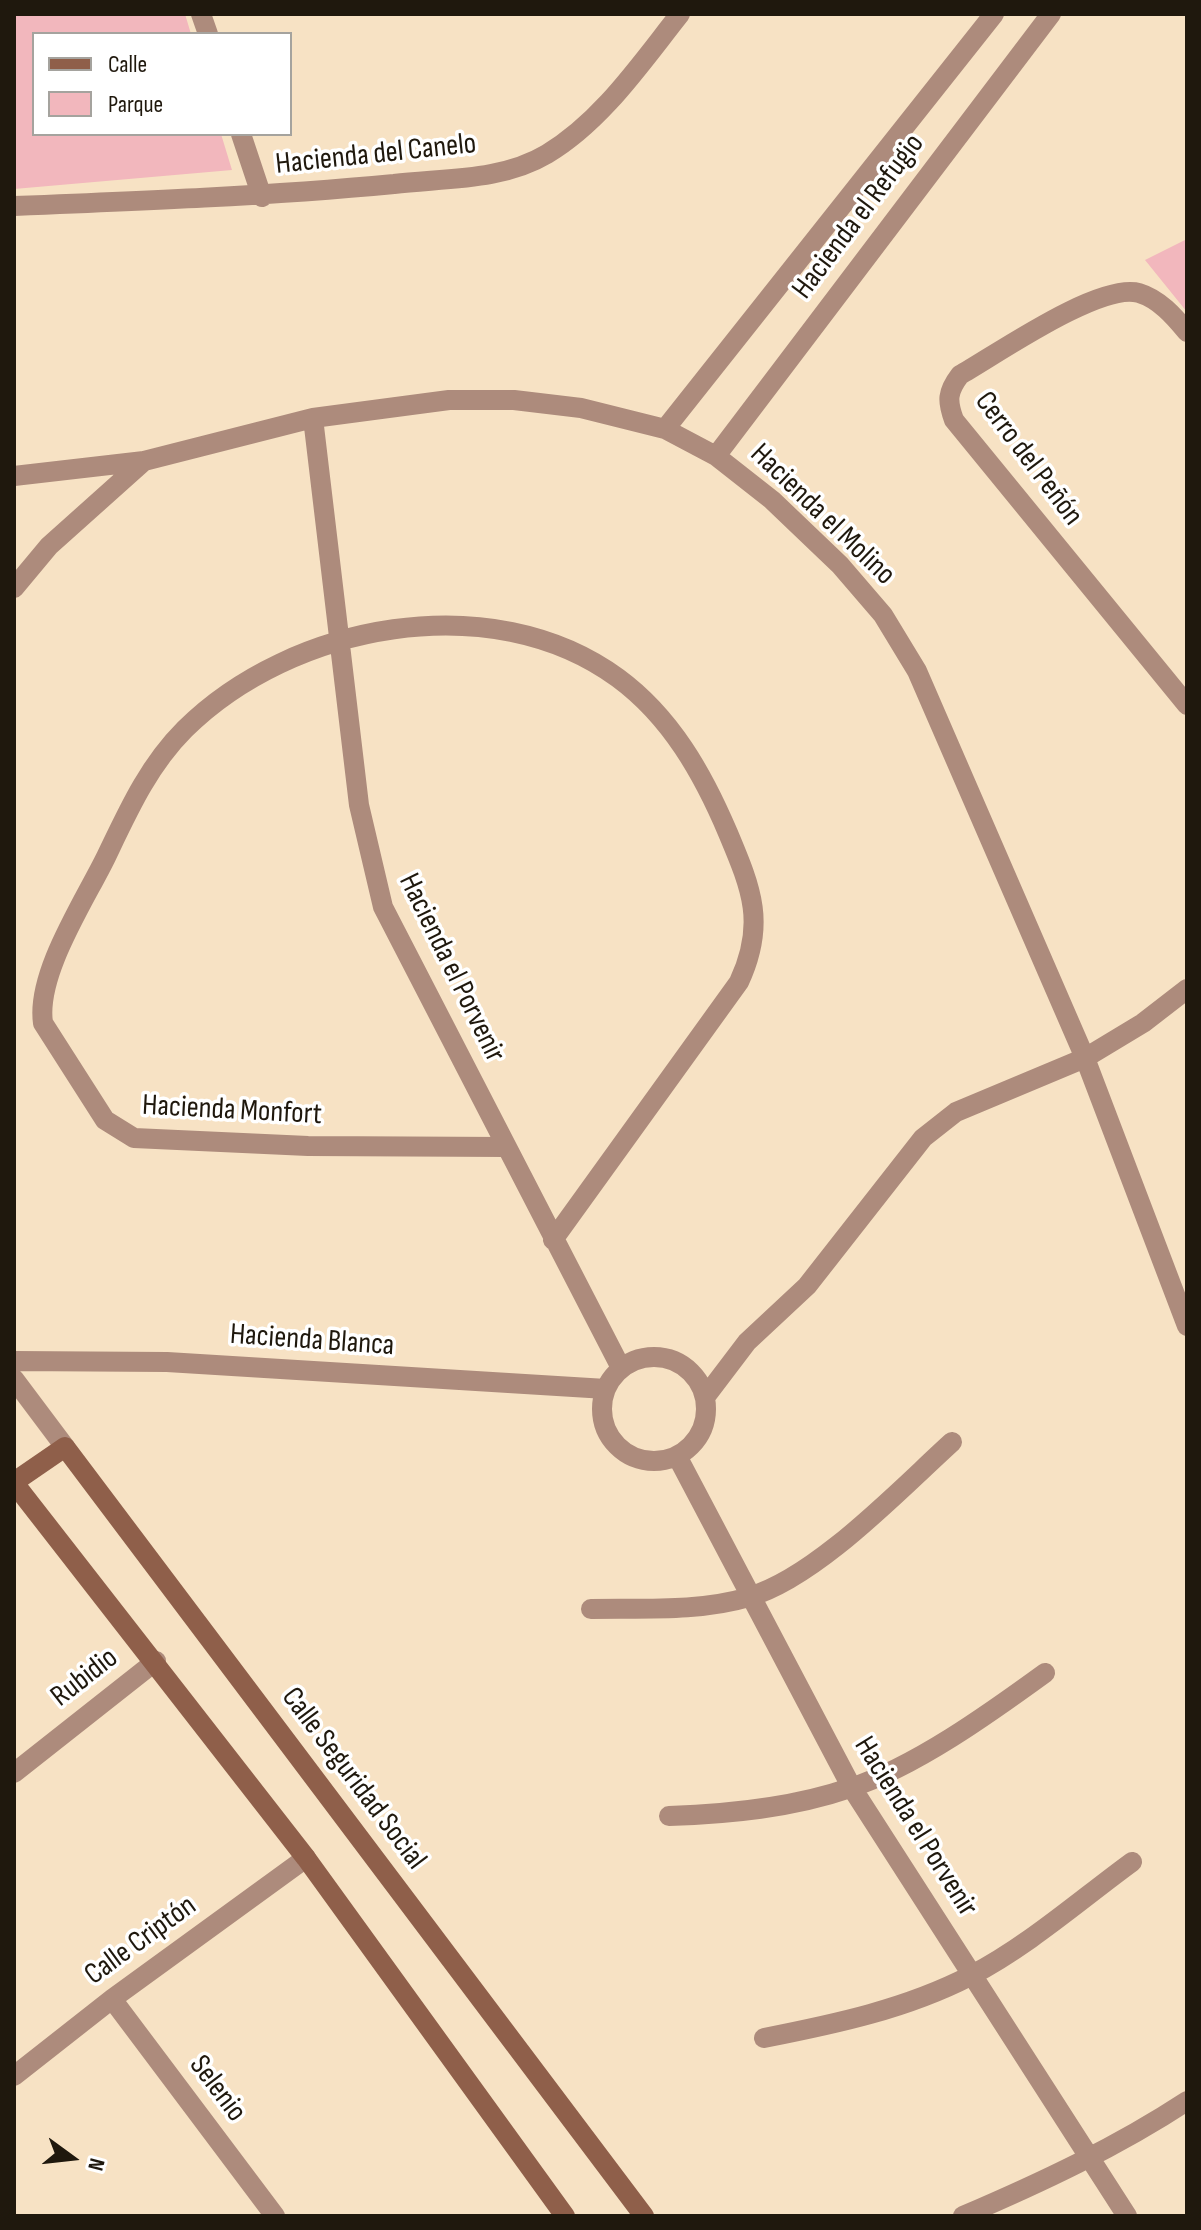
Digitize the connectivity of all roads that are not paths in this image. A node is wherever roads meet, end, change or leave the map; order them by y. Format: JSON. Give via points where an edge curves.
{"nodes":[{"id":1,"x":680,"y":14,"type":"edge"},
{"id":2,"x":994,"y":14,"type":"edge"},
{"id":3,"x":1051,"y":14,"type":"edge"},
{"id":4,"x":242,"y":136,"type":"edge"},
{"id":5,"x":262,"y":197,"type":"junction"},
{"id":6,"x":14,"y":206,"type":"edge"},
{"id":7,"x":1187,"y":332,"type":"edge"},
{"id":8,"x":313,"y":418,"type":"junction"},
{"id":9,"x":665,"y":429,"type":"junction"},
{"id":10,"x":716,"y":456,"type":"junction"},
{"id":11,"x":144,"y":461,"type":"junction"},
{"id":12,"x":14,"y":476,"type":"edge"},
{"id":13,"x":14,"y":588,"type":"edge"},
{"id":14,"x":339,"y":639,"type":"junction"},
{"id":15,"x":1187,"y":705,"type":"edge"},
{"id":16,"x":1187,"y":989,"type":"edge"},
{"id":17,"x":1085,"y":1058,"type":"junction"},
{"id":18,"x":506,"y":1147,"type":"junction"},
{"id":19,"x":553,"y":1240,"type":"junction"},
{"id":20,"x":1187,"y":1326,"type":"edge"},
{"id":21,"x":14,"y":1361,"type":"edge"},
{"id":22,"x":621,"y":1368,"type":"junction"},
{"id":23,"x":14,"y":1379,"type":"edge"},
{"id":24,"x":606,"y":1389,"type":"junction"},
{"id":25,"x":706,"y":1396,"type":"junction"},
{"id":26,"x":952,"y":1442,"type":"dead end"},
{"id":27,"x":65,"y":1447,"type":"junction"},
{"id":28,"x":677,"y":1456,"type":"junction"},
{"id":29,"x":14,"y":1482,"type":"edge"},
{"id":30,"x":750,"y":1597,"type":"junction"},
{"id":31,"x":591,"y":1609,"type":"dead end"},
{"id":32,"x":156,"y":1661,"type":"junction"},
{"id":33,"x":1045,"y":1673,"type":"dead end"},
{"id":34,"x":14,"y":1773,"type":"edge"},
{"id":35,"x":852,"y":1788,"type":"junction"},
{"id":36,"x":669,"y":1816,"type":"dead end"},
{"id":37,"x":306,"y":1858,"type":"junction"},
{"id":38,"x":1132,"y":1862,"type":"dead end"},
{"id":39,"x":971,"y":1975,"type":"junction"},
{"id":40,"x":112,"y":1999,"type":"junction"},
{"id":41,"x":764,"y":2038,"type":"dead end"},
{"id":42,"x":14,"y":2076,"type":"edge"},
{"id":43,"x":1187,"y":2101,"type":"edge"},
{"id":44,"x":1088,"y":2157,"type":"junction"},
{"id":45,"x":275,"y":2216,"type":"edge"},
{"id":46,"x":565,"y":2216,"type":"edge"},
{"id":47,"x":644,"y":2216,"type":"edge"},
{"id":48,"x":963,"y":2216,"type":"edge"},
{"id":49,"x":1127,"y":2216,"type":"edge"}],
"edges":[{"from":1,"to":5,"type":"street","name":"Hacienda del Canelo","via":[[602,108],[546,155],[504,173]]},
{"from":2,"to":9,"type":"street","name":"Hacienda el Refugio"},
{"from":3,"to":10,"type":"street","name":"Hacienda el Refugio"},
{"from":4,"to":5,"type":"street"},
{"from":5,"to":6,"type":"street","name":"Hacienda del Canelo"},
{"from":7,"to":15,"type":"street","name":"Cerro del Peñón","via":[[1156,301],[1137,293],[1095,298],[960,375],[947,402],[954,420]]},
{"from":8,"to":9,"type":"street","name":"Hacienda el Molino","via":[[449,400],[514,400],[581,408]]},
{"from":8,"to":11,"type":"street","name":"Hacienda el Molino"},
{"from":8,"to":14,"type":"street","name":"Hacienda el Porvenir"},
{"from":9,"to":10,"type":"street","name":"Hacienda el Molino"},
{"from":10,"to":17,"type":"street","name":"Hacienda el Molino","via":[[772,500],[883,615],[948,736]]},
{"from":11,"to":12,"type":"street"},
{"from":11,"to":13,"type":"street","name":"Hacienda el Molino","via":[[49,546]]},
{"from":14,"to":18,"type":"street","name":"Hacienda el Porvenir","via":[[359,805],[383,907]]},
{"from":14,"to":18,"type":"street","name":"Hacienda Monfort","via":[[266,669],[227,693],[153,766],[53,967],[40,1005],[43,1023],[105,1120],[134,1138]]},
{"from":14,"to":19,"type":"street","name":"Hacienda Monfort","via":[[448,626],[488,628],[584,657],[619,679],[686,749],[708,785],[745,874],[756,926],[739,982]]},
{"from":16,"to":17,"type":"street"},
{"from":17,"to":20,"type":"street","name":"Hacienda el Molino"},
{"from":17,"to":25,"type":"street","via":[[956,1112],[923,1138],[807,1286],[747,1342]]},
{"from":18,"to":19,"type":"street","name":"Hacienda el Porvenir"},
{"from":19,"to":22,"type":"street","name":"Hacienda el Porvenir"},
{"from":21,"to":24,"type":"street","name":"Hacienda Blanca","via":[[167,1362]]},
{"from":22,"to":24,"type":"street"},
{"from":22,"to":25,"type":"street","via":[[636,1359],[671,1359],[687,1367]]},
{"from":23,"to":27,"type":"street","name":"Calle Seguridad Social"},
{"from":24,"to":28,"type":"street","via":[[602,1416],[617,1446],[647,1461]]},
{"from":25,"to":28,"type":"street","via":[[703,1430]]},
{"from":26,"to":30,"type":"street","via":[[827,1552]]},
{"from":27,"to":29,"type":"street"},
{"from":27,"to":47,"type":"street","name":"Calle Seguridad Social"},
{"from":28,"to":30,"type":"street","name":"Hacienda el Porvenir"},
{"from":29,"to":32,"type":"street"},
{"from":30,"to":31,"type":"street","via":[[696,1606]]},
{"from":30,"to":35,"type":"street","name":"Hacienda el Porvenir"},
{"from":32,"to":34,"type":"street","name":"Rubidio"},
{"from":32,"to":37,"type":"street"},
{"from":33,"to":35,"type":"street","via":[[976,1723]]},
{"from":35,"to":36,"type":"street","via":[[725,1814]]},
{"from":35,"to":39,"type":"street","name":"Hacienda el Porvenir"},
{"from":37,"to":40,"type":"street","name":"Calle Criptón"},
{"from":37,"to":46,"type":"street"},
{"from":38,"to":39,"type":"street"},
{"from":39,"to":41,"type":"street","via":[[843,2022]]},
{"from":39,"to":44,"type":"street","name":"Hacienda el Porvenir"},
{"from":40,"to":42,"type":"street","name":"Calle Criptón"},
{"from":40,"to":45,"type":"street","name":"Selenio"},
{"from":43,"to":44,"type":"street"},
{"from":44,"to":48,"type":"street"},
{"from":44,"to":49,"type":"street","name":"Hacienda el Porvenir"}]}
